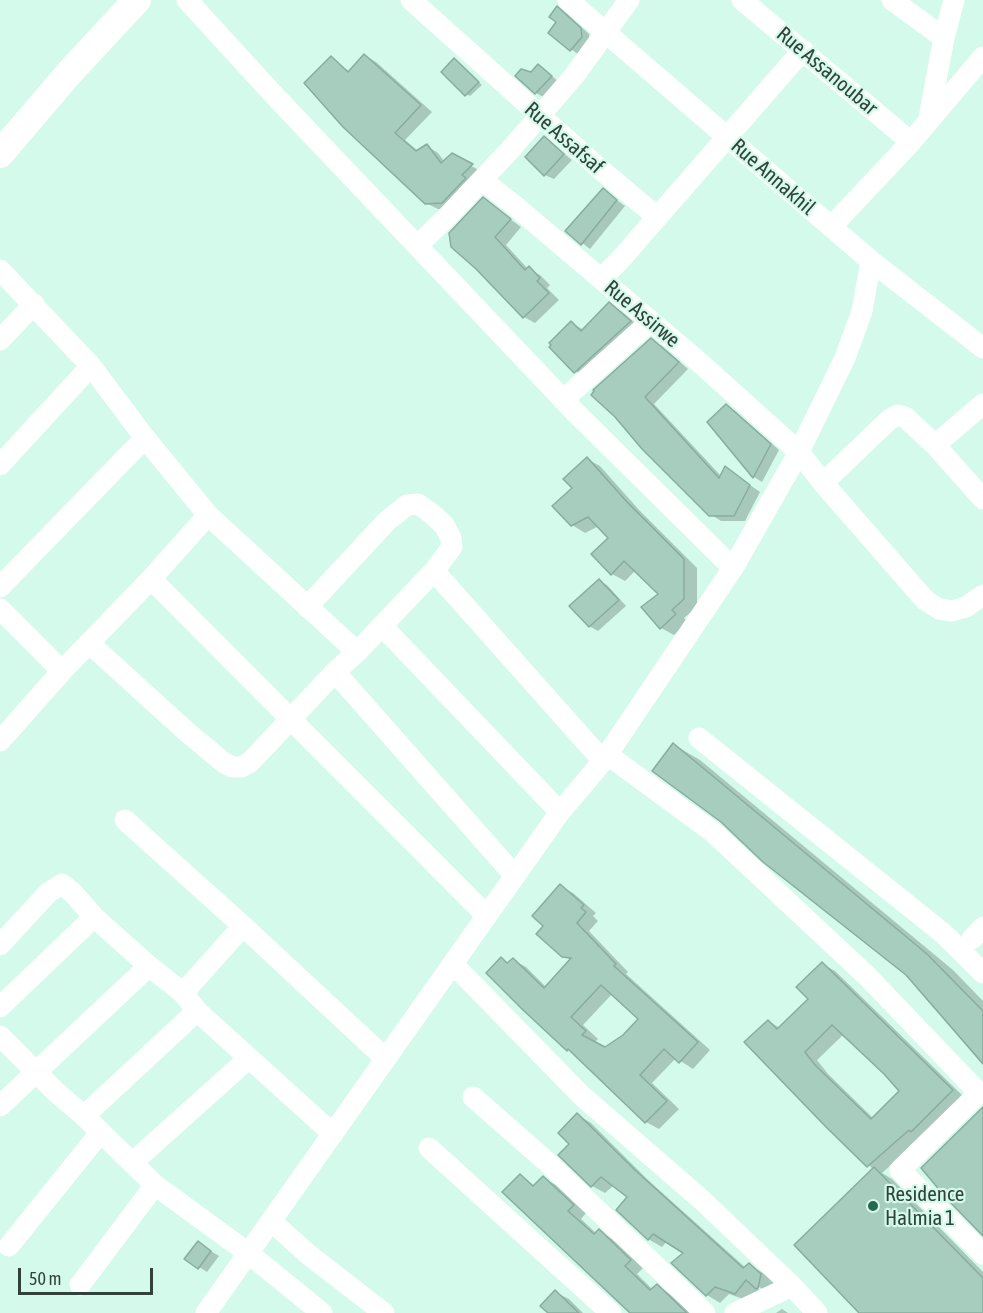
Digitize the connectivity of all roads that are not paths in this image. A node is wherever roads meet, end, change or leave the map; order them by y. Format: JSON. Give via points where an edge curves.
{"nodes":[{"id":1,"x":137,"y":0,"type":"edge"},
{"id":2,"x":188,"y":0,"type":"edge"},
{"id":3,"x":411,"y":0,"type":"edge"},
{"id":4,"x":568,"y":0,"type":"edge"},
{"id":5,"x":629,"y":0,"type":"edge"},
{"id":6,"x":742,"y":0,"type":"edge"},
{"id":7,"x":892,"y":0,"type":"edge"},
{"id":8,"x":954,"y":0,"type":"edge"},
{"id":9,"x":606,"y":33,"type":"junction"},
{"id":10,"x":944,"y":38,"type":"junction"},
{"id":11,"x":803,"y":50,"type":"junction"},
{"id":12,"x":983,"y":57,"type":"edge"},
{"id":13,"x":539,"y":116,"type":"junction"},
{"id":14,"x":929,"y":119,"type":"junction"},
{"id":15,"x":728,"y":138,"type":"junction"},
{"id":16,"x":911,"y":142,"type":"junction"},
{"id":17,"x":0,"y":154,"type":"edge"},
{"id":18,"x":482,"y":180,"type":"junction"},
{"id":19,"x":657,"y":217,"type":"junction"},
{"id":20,"x":831,"y":227,"type":"junction"},
{"id":21,"x":418,"y":244,"type":"junction"},
{"id":22,"x":871,"y":261,"type":"junction"},
{"id":23,"x":0,"y":270,"type":"edge"},
{"id":24,"x":601,"y":279,"type":"junction"},
{"id":25,"x":34,"y":304,"type":"junction"},
{"id":26,"x":651,"y":321,"type":"junction"},
{"id":27,"x":0,"y":340,"type":"edge"},
{"id":28,"x":983,"y":348,"type":"edge"},
{"id":29,"x":91,"y":366,"type":"junction"},
{"id":30,"x":563,"y":399,"type":"junction"},
{"id":31,"x":983,"y":404,"type":"edge"},
{"id":32,"x":145,"y":438,"type":"junction"},
{"id":33,"x":935,"y":445,"type":"junction"},
{"id":34,"x":799,"y":452,"type":"junction"},
{"id":35,"x":0,"y":465,"type":"edge"},
{"id":36,"x":823,"y":483,"type":"junction"},
{"id":37,"x":983,"y":499,"type":"edge"},
{"id":38,"x":208,"y":515,"type":"junction"},
{"id":39,"x":734,"y":568,"type":"junction"},
{"id":40,"x":434,"y":571,"type":"junction"},
{"id":41,"x":151,"y":579,"type":"junction"},
{"id":42,"x":0,"y":587,"type":"edge"},
{"id":43,"x":983,"y":595,"type":"edge"},
{"id":44,"x":307,"y":607,"type":"junction"},
{"id":45,"x":0,"y":609,"type":"edge"},
{"id":46,"x":382,"y":626,"type":"junction"},
{"id":47,"x":89,"y":643,"type":"junction"},
{"id":48,"x":357,"y":652,"type":"junction"},
{"id":49,"x":62,"y":671,"type":"junction"},
{"id":50,"x":335,"y":672,"type":"junction"},
{"id":51,"x":290,"y":720,"type":"junction"},
{"id":52,"x":4,"y":728,"type":"edge"},
{"id":53,"x":699,"y":738,"type":"dead end"},
{"id":54,"x":605,"y":758,"type":"junction"},
{"id":55,"x":560,"y":812,"type":"junction"},
{"id":56,"x":125,"y":820,"type":"dead end"},
{"id":57,"x":516,"y":876,"type":"junction"},
{"id":58,"x":487,"y":916,"type":"junction"},
{"id":59,"x":94,"y":917,"type":"junction"},
{"id":60,"x":243,"y":926,"type":"junction"},
{"id":61,"x":0,"y":945,"type":"edge"},
{"id":62,"x":453,"y":964,"type":"junction"},
{"id":63,"x":149,"y":966,"type":"junction"},
{"id":64,"x":983,"y":974,"type":"edge"},
{"id":65,"x":183,"y":993,"type":"junction"},
{"id":66,"x":0,"y":1007,"type":"edge"},
{"id":67,"x":197,"y":1011,"type":"junction"},
{"id":68,"x":0,"y":1036,"type":"edge"},
{"id":69,"x":249,"y":1059,"type":"junction"},
{"id":70,"x":386,"y":1059,"type":"junction"},
{"id":71,"x":36,"y":1071,"type":"junction"},
{"id":72,"x":473,"y":1097,"type":"dead end"},
{"id":73,"x":0,"y":1106,"type":"edge"},
{"id":74,"x":84,"y":1116,"type":"junction"},
{"id":75,"x":100,"y":1133,"type":"junction"},
{"id":76,"x":333,"y":1134,"type":"junction"},
{"id":77,"x":429,"y":1148,"type":"dead end"},
{"id":78,"x":132,"y":1163,"type":"junction"},
{"id":79,"x":155,"y":1185,"type":"junction"},
{"id":80,"x":271,"y":1221,"type":"junction"},
{"id":81,"x":9,"y":1246,"type":"dead end"},
{"id":82,"x":248,"y":1253,"type":"junction"},
{"id":83,"x":983,"y":1254,"type":"edge"},
{"id":84,"x":80,"y":1285,"type":"dead end"},
{"id":85,"x":792,"y":1286,"type":"junction"},
{"id":86,"x":217,"y":1309,"type":"edge"},
{"id":87,"x":322,"y":1313,"type":"edge"},
{"id":88,"x":384,"y":1313,"type":"edge"},
{"id":89,"x":611,"y":1313,"type":"edge"},
{"id":90,"x":705,"y":1313,"type":"edge"},
{"id":91,"x":735,"y":1313,"type":"edge"},
{"id":92,"x":817,"y":1313,"type":"edge"}],
"edges":[{"from":1,"to":17,"type":"street"},
{"from":2,"to":21,"type":"street"},
{"from":3,"to":13,"type":"street","name":"Rue Assafsaf"},
{"from":4,"to":9,"type":"street","name":"Rue Annakhil"},
{"from":5,"to":9,"type":"street"},
{"from":6,"to":11,"type":"street","name":"Rue Assanoubar"},
{"from":7,"to":10,"type":"street"},
{"from":8,"to":10,"type":"street"},
{"from":9,"to":13,"type":"street"},
{"from":9,"to":15,"type":"street","name":"Rue Annakhil"},
{"from":10,"to":14,"type":"street"},
{"from":11,"to":15,"type":"street"},
{"from":11,"to":16,"type":"street","name":"Rue Assanoubar"},
{"from":12,"to":14,"type":"street"},
{"from":13,"to":18,"type":"street"},
{"from":13,"to":19,"type":"street","name":"Rue Assafsaf"},
{"from":14,"to":16,"type":"street"},
{"from":15,"to":19,"type":"street"},
{"from":15,"to":20,"type":"street","name":"Rue Annakhil"},
{"from":16,"to":20,"type":"street"},
{"from":18,"to":21,"type":"street"},
{"from":18,"to":24,"type":"street","name":"Rue Assirwe"},
{"from":19,"to":24,"type":"street"},
{"from":20,"to":22,"type":"street","name":"Rue Annakhil"},
{"from":21,"to":30,"type":"street"},
{"from":22,"to":28,"type":"street","name":"Rue Annakhil"},
{"from":22,"to":34,"type":"street","via":[[865,300],[845,358]]},
{"from":23,"to":25,"type":"street"},
{"from":24,"to":26,"type":"street","name":"Rue Assirwe"},
{"from":25,"to":27,"type":"street"},
{"from":25,"to":29,"type":"street"},
{"from":26,"to":30,"type":"street"},
{"from":26,"to":34,"type":"street","name":"Rue Assirwe"},
{"from":29,"to":32,"type":"street"},
{"from":29,"to":35,"type":"street"},
{"from":30,"to":39,"type":"street"},
{"from":31,"to":33,"type":"street"},
{"from":32,"to":38,"type":"street"},
{"from":32,"to":42,"type":"street"},
{"from":33,"to":36,"type":"street","via":[[905,417],[890,418]]},
{"from":33,"to":37,"type":"street"},
{"from":34,"to":36,"type":"street","name":"Rue Assirwe"},
{"from":34,"to":39,"type":"street"},
{"from":36,"to":43,"type":"street","name":"Rue Assirwe","via":[[932,605],[952,611]]},
{"from":38,"to":41,"type":"street"},
{"from":38,"to":44,"type":"street"},
{"from":39,"to":54,"type":"street"},
{"from":40,"to":44,"type":"street","via":[[452,547],[451,538],[432,514],[412,503],[387,521]]},
{"from":40,"to":46,"type":"street"},
{"from":40,"to":54,"type":"street"},
{"from":41,"to":47,"type":"street"},
{"from":41,"to":51,"type":"street"},
{"from":44,"to":48,"type":"street"},
{"from":45,"to":49,"type":"street"},
{"from":46,"to":48,"type":"street"},
{"from":46,"to":55,"type":"street"},
{"from":47,"to":49,"type":"street"},
{"from":47,"to":51,"type":"street","via":[[187,732],[232,767],[249,763]]},
{"from":48,"to":50,"type":"street"},
{"from":49,"to":52,"type":"street"},
{"from":50,"to":51,"type":"street"},
{"from":50,"to":57,"type":"street"},
{"from":51,"to":58,"type":"street"},
{"from":53,"to":64,"type":"street","via":[[944,934]]},
{"from":54,"to":55,"type":"street"},
{"from":54,"to":83,"type":"street","via":[[713,832],[868,977],[979,1093],[900,1170]]},
{"from":55,"to":57,"type":"street"},
{"from":56,"to":60,"type":"street"},
{"from":57,"to":58,"type":"street"},
{"from":58,"to":62,"type":"street"},
{"from":59,"to":61,"type":"street","via":[[62,884],[48,893]]},
{"from":59,"to":63,"type":"street"},
{"from":59,"to":66,"type":"street"},
{"from":60,"to":65,"type":"street"},
{"from":60,"to":70,"type":"street"},
{"from":62,"to":70,"type":"street"},
{"from":62,"to":85,"type":"street","via":[[582,1096],[703,1201]]},
{"from":63,"to":65,"type":"street"},
{"from":63,"to":71,"type":"street"},
{"from":65,"to":67,"type":"street"},
{"from":67,"to":69,"type":"street"},
{"from":67,"to":74,"type":"street"},
{"from":68,"to":71,"type":"street"},
{"from":69,"to":76,"type":"street"},
{"from":69,"to":78,"type":"street"},
{"from":70,"to":76,"type":"street"},
{"from":71,"to":73,"type":"street"},
{"from":71,"to":74,"type":"street"},
{"from":72,"to":90,"type":"street"},
{"from":74,"to":75,"type":"street"},
{"from":75,"to":78,"type":"street"},
{"from":75,"to":81,"type":"street"},
{"from":76,"to":80,"type":"street"},
{"from":77,"to":89,"type":"street"},
{"from":78,"to":79,"type":"street"},
{"from":79,"to":82,"type":"street"},
{"from":79,"to":84,"type":"street"},
{"from":80,"to":82,"type":"street"},
{"from":80,"to":88,"type":"street"},
{"from":82,"to":86,"type":"street"},
{"from":82,"to":87,"type":"street"},
{"from":85,"to":91,"type":"street"},
{"from":85,"to":92,"type":"street"}]}
